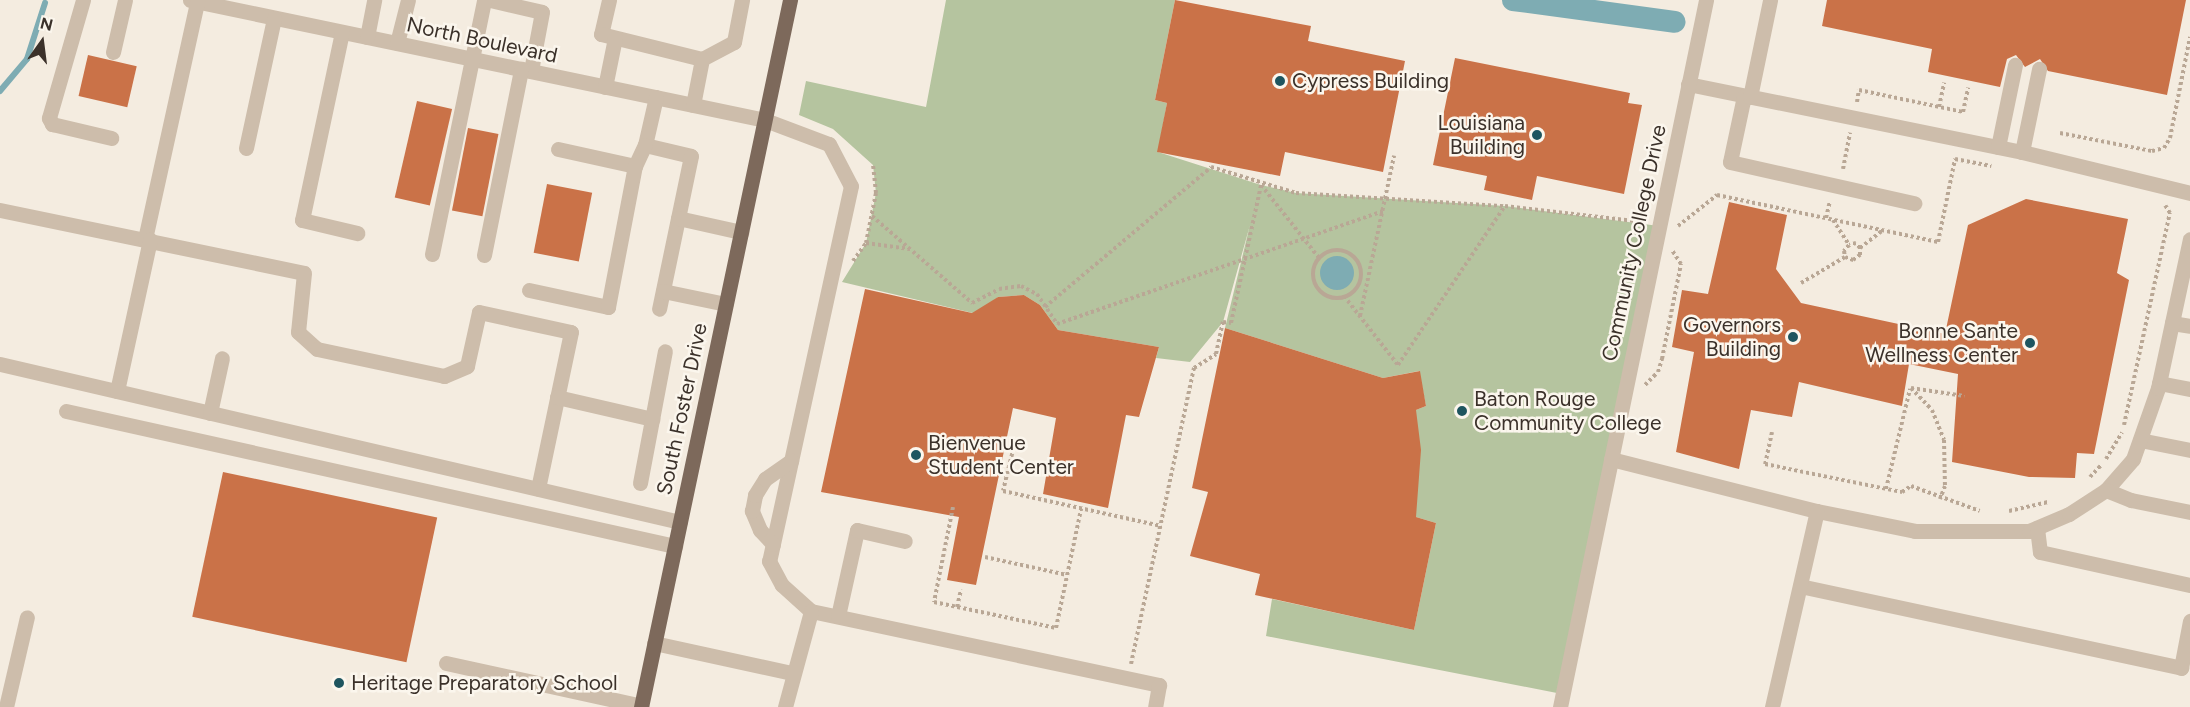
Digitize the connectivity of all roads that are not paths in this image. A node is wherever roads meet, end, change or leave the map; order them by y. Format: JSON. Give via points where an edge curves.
{"nodes":[{"id":1,"x":83,"y":0,"type":"edge"},
{"id":2,"x":125,"y":0,"type":"edge"},
{"id":3,"x":374,"y":0,"type":"edge"},
{"id":4,"x":408,"y":0,"type":"edge"},
{"id":5,"x":484,"y":0,"type":"edge"},
{"id":6,"x":490,"y":0,"type":"edge"},
{"id":7,"x":609,"y":0,"type":"edge"},
{"id":8,"x":742,"y":0,"type":"edge"},
{"id":9,"x":790,"y":0,"type":"edge"},
{"id":10,"x":1706,"y":0,"type":"edge"},
{"id":11,"x":1770,"y":0,"type":"edge"},
{"id":12,"x":194,"y":1,"type":"edge"},
{"id":13,"x":260,"y":7,"type":"edge"},
{"id":14,"x":274,"y":18,"type":"junction"},
{"id":15,"x":342,"y":32,"type":"junction"},
{"id":16,"x":367,"y":37,"type":"junction"},
{"id":17,"x":615,"y":38,"type":"junction"},
{"id":18,"x":397,"y":44,"type":"junction"},
{"id":19,"x":113,"y":52,"type":"dead end"},
{"id":20,"x":702,"y":59,"type":"junction"},
{"id":21,"x":475,"y":60,"type":"junction"},
{"id":22,"x":2015,"y":65,"type":"dead end"},
{"id":23,"x":2040,"y":69,"type":"dead end"},
{"id":24,"x":526,"y":70,"type":"junction"},
{"id":25,"x":1688,"y":84,"type":"junction"},
{"id":26,"x":605,"y":87,"type":"junction"},
{"id":27,"x":1747,"y":96,"type":"junction"},
{"id":28,"x":656,"y":97,"type":"junction"},
{"id":29,"x":693,"y":105,"type":"junction"},
{"id":30,"x":765,"y":120,"type":"junction"},
{"id":31,"x":111,"y":138,"type":"dead end"},
{"id":32,"x":645,"y":145,"type":"junction"},
{"id":33,"x":1998,"y":147,"type":"junction"},
{"id":34,"x":246,"y":148,"type":"dead end"},
{"id":35,"x":558,"y":149,"type":"dead end"},
{"id":36,"x":2022,"y":152,"type":"junction"},
{"id":37,"x":635,"y":166,"type":"junction"},
{"id":38,"x":2190,"y":193,"type":"edge"},
{"id":39,"x":1914,"y":203,"type":"dead end"},
{"id":40,"x":0,"y":210,"type":"edge"},
{"id":41,"x":678,"y":218,"type":"junction"},
{"id":42,"x":741,"y":232,"type":"junction"},
{"id":43,"x":357,"y":233,"type":"dead end"},
{"id":44,"x":2190,"y":239,"type":"edge"},
{"id":45,"x":148,"y":240,"type":"junction"},
{"id":46,"x":432,"y":254,"type":"dead end"},
{"id":47,"x":484,"y":255,"type":"dead end"},
{"id":48,"x":2187,"y":266,"type":"edge"},
{"id":49,"x":530,"y":290,"type":"dead end"},
{"id":50,"x":663,"y":291,"type":"junction"},
{"id":51,"x":726,"y":304,"type":"junction"},
{"id":52,"x":659,"y":309,"type":"dead end"},
{"id":53,"x":2172,"y":322,"type":"junction"},
{"id":54,"x":2190,"y":326,"type":"edge"},
{"id":55,"x":665,"y":351,"type":"dead end"},
{"id":56,"x":222,"y":358,"type":"dead end"},
{"id":57,"x":0,"y":364,"type":"edge"},
{"id":58,"x":2159,"y":382,"type":"junction"},
{"id":59,"x":2190,"y":388,"type":"edge"},
{"id":60,"x":117,"y":391,"type":"junction"},
{"id":61,"x":557,"y":397,"type":"junction"},
{"id":62,"x":66,"y":411,"type":"dead end"},
{"id":63,"x":210,"y":413,"type":"junction"},
{"id":64,"x":652,"y":419,"type":"junction"},
{"id":65,"x":2140,"y":440,"type":"junction"},
{"id":66,"x":2190,"y":450,"type":"edge"},
{"id":67,"x":1611,"y":459,"type":"junction"},
{"id":68,"x":791,"y":462,"type":"junction"},
{"id":69,"x":640,"y":483,"type":"dead end"},
{"id":70,"x":538,"y":489,"type":"junction"},
{"id":71,"x":2106,"y":490,"type":"junction"},
{"id":72,"x":1817,"y":511,"type":"junction"},
{"id":73,"x":2190,"y":512,"type":"edge"},
{"id":74,"x":680,"y":522,"type":"junction"},
{"id":75,"x":2037,"y":528,"type":"junction"},
{"id":76,"x":905,"y":540,"type":"dead end"},
{"id":77,"x":773,"y":544,"type":"junction"},
{"id":78,"x":675,"y":546,"type":"junction"},
{"id":79,"x":2190,"y":585,"type":"edge"},
{"id":80,"x":1800,"y":586,"type":"junction"},
{"id":81,"x":810,"y":610,"type":"junction"},
{"id":82,"x":838,"y":616,"type":"junction"},
{"id":83,"x":27,"y":617,"type":"dead end"},
{"id":84,"x":2190,"y":621,"type":"edge"},
{"id":85,"x":654,"y":644,"type":"junction"},
{"id":86,"x":446,"y":663,"type":"dead end"},
{"id":87,"x":792,"y":673,"type":"junction"},
{"id":88,"x":641,"y":706,"type":"edge"},
{"id":89,"x":6,"y":707,"type":"edge"},
{"id":90,"x":784,"y":707,"type":"edge"},
{"id":91,"x":1155,"y":707,"type":"edge"},
{"id":92,"x":1560,"y":707,"type":"edge"},
{"id":93,"x":1772,"y":707,"type":"edge"}],
"edges":[{"from":1,"to":31,"type":"street","via":[[49,117],[52,124]]},
{"from":2,"to":19,"type":"street"},
{"from":3,"to":16,"type":"street"},
{"from":4,"to":18,"type":"street"},
{"from":5,"to":21,"type":"street"},
{"from":6,"to":24,"type":"street","via":[[542,12]]},
{"from":7,"to":17,"type":"street","via":[[601,34]]},
{"from":8,"to":20,"type":"street","via":[[734,42]]},
{"from":9,"to":30,"type":"main road","name":"South Foster Drive"},
{"from":10,"to":25,"type":"street","name":"Community College Drive"},
{"from":11,"to":27,"type":"street"},
{"from":12,"to":13,"type":"street","name":"North Boulevard"},
{"from":12,"to":45,"type":"street"},
{"from":13,"to":14,"type":"street","name":"North Boulevard"},
{"from":14,"to":15,"type":"street","name":"North Boulevard"},
{"from":14,"to":34,"type":"street"},
{"from":15,"to":16,"type":"street","name":"North Boulevard"},
{"from":15,"to":43,"type":"street","via":[[302,220]]},
{"from":16,"to":18,"type":"street","name":"North Boulevard"},
{"from":17,"to":20,"type":"street"},
{"from":17,"to":26,"type":"street"},
{"from":18,"to":21,"type":"street","name":"North Boulevard"},
{"from":20,"to":29,"type":"street"},
{"from":21,"to":24,"type":"street","name":"North Boulevard"},
{"from":21,"to":46,"type":"street"},
{"from":22,"to":33,"type":"street"},
{"from":23,"to":36,"type":"street"},
{"from":24,"to":26,"type":"street","name":"North Boulevard"},
{"from":24,"to":47,"type":"street"},
{"from":25,"to":27,"type":"street"},
{"from":25,"to":67,"type":"street","name":"Community College Drive"},
{"from":26,"to":28,"type":"street","name":"North Boulevard"},
{"from":27,"to":33,"type":"street"},
{"from":27,"to":39,"type":"street","via":[[1730,162]]},
{"from":28,"to":29,"type":"street","name":"North Boulevard"},
{"from":28,"to":32,"type":"street"},
{"from":29,"to":30,"type":"street","name":"North Boulevard"},
{"from":30,"to":42,"type":"main road","name":"South Foster Drive"},
{"from":30,"to":68,"type":"street","name":"North Boulevard","via":[[830,144],[851,186]]},
{"from":32,"to":37,"type":"street"},
{"from":32,"to":41,"type":"street","via":[[691,156]]},
{"from":33,"to":36,"type":"street"},
{"from":35,"to":37,"type":"street"},
{"from":36,"to":38,"type":"street"},
{"from":37,"to":49,"type":"street","via":[[608,307]]},
{"from":40,"to":45,"type":"street"},
{"from":41,"to":42,"type":"street"},
{"from":41,"to":50,"type":"street"},
{"from":42,"to":51,"type":"main road","name":"South Foster Drive"},
{"from":44,"to":48,"type":"street"},
{"from":45,"to":60,"type":"street"},
{"from":45,"to":61,"type":"street","via":[[304,273],[298,332],[317,349],[444,376],[467,366],[479,312],[571,332]]},
{"from":48,"to":53,"type":"street"},
{"from":50,"to":51,"type":"street"},
{"from":50,"to":52,"type":"street"},
{"from":51,"to":74,"type":"main road","name":"South Foster Drive"},
{"from":53,"to":54,"type":"street"},
{"from":53,"to":58,"type":"street"},
{"from":55,"to":64,"type":"street"},
{"from":56,"to":63,"type":"street"},
{"from":57,"to":60,"type":"street"},
{"from":58,"to":59,"type":"street"},
{"from":58,"to":65,"type":"street"},
{"from":60,"to":63,"type":"street"},
{"from":61,"to":64,"type":"street"},
{"from":61,"to":70,"type":"street"},
{"from":62,"to":78,"type":"street"},
{"from":63,"to":70,"type":"street"},
{"from":64,"to":69,"type":"street"},
{"from":65,"to":66,"type":"street"},
{"from":65,"to":71,"type":"street","via":[[2133,459]]},
{"from":67,"to":72,"type":"street"},
{"from":67,"to":92,"type":"street","name":"Community College Drive"},
{"from":68,"to":77,"type":"street","name":"North Boulevard"},
{"from":68,"to":77,"type":"street","via":[[765,478],[755,495],[752,512],[760,530]]},
{"from":70,"to":74,"type":"street"},
{"from":71,"to":73,"type":"street","via":[[2131,500]]},
{"from":71,"to":75,"type":"street"},
{"from":72,"to":75,"type":"street","via":[[1915,531],[1977,533]]},
{"from":72,"to":80,"type":"street"},
{"from":74,"to":78,"type":"main road","name":"South Foster Drive"},
{"from":75,"to":79,"type":"street","via":[[2040,552]]},
{"from":76,"to":82,"type":"street","via":[[858,530]]},
{"from":77,"to":81,"type":"street","name":"North Boulevard","via":[[769,561],[782,585]]},
{"from":78,"to":85,"type":"main road","name":"South Foster Drive"},
{"from":80,"to":84,"type":"street","via":[[2181,668]]},
{"from":80,"to":93,"type":"street"},
{"from":81,"to":82,"type":"street"},
{"from":81,"to":87,"type":"street"},
{"from":82,"to":91,"type":"street","via":[[1159,685]]},
{"from":83,"to":89,"type":"street"},
{"from":85,"to":87,"type":"street"},
{"from":85,"to":88,"type":"main road","name":"South Foster Drive"},
{"from":86,"to":88,"type":"street"},
{"from":87,"to":90,"type":"street"}]}
